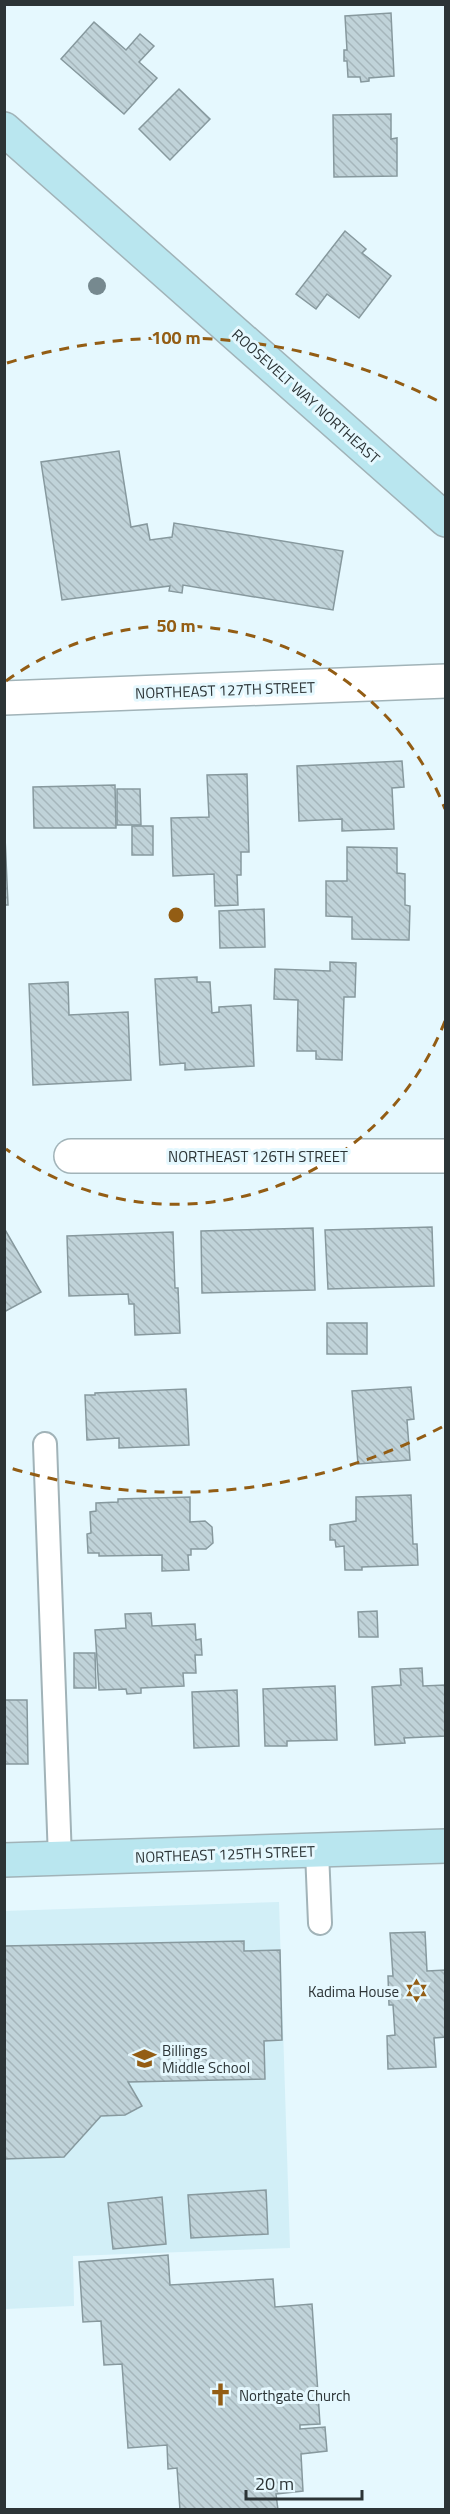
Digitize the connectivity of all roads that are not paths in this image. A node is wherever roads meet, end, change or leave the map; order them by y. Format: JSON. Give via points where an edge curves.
{"nodes":[{"id":1,"x":4,"y":129,"type":"edge"},
{"id":2,"x":446,"y":520,"type":"edge"},
{"id":3,"x":446,"y":681,"type":"edge"},
{"id":4,"x":4,"y":698,"type":"edge"},
{"id":5,"x":71,"y":1156,"type":"dead end"},
{"id":6,"x":446,"y":1156,"type":"edge"},
{"id":7,"x":45,"y":1444,"type":"dead end"},
{"id":8,"x":446,"y":1846,"type":"edge"},
{"id":9,"x":317,"y":1852,"type":"junction"},
{"id":10,"x":60,"y":1859,"type":"junction"},
{"id":11,"x":4,"y":1860,"type":"edge"},
{"id":12,"x":320,"y":1923,"type":"dead end"}],
"edges":[{"from":1,"to":2,"type":"main road","name":"ROOSEVELT WAY NORTHEAST"},
{"from":3,"to":4,"type":"street","name":"NORTHEAST 127TH STREET"},
{"from":5,"to":6,"type":"street","name":"NORTHEAST 126TH STREET"},
{"from":7,"to":10,"type":"lane"},
{"from":8,"to":9,"type":"main road","name":"NORTHEAST 125TH STREET"},
{"from":9,"to":10,"type":"main road","name":"NORTHEAST 125TH STREET"},
{"from":9,"to":12,"type":"lane"},
{"from":10,"to":11,"type":"main road","name":"NORTHEAST 125TH STREET"}]}
